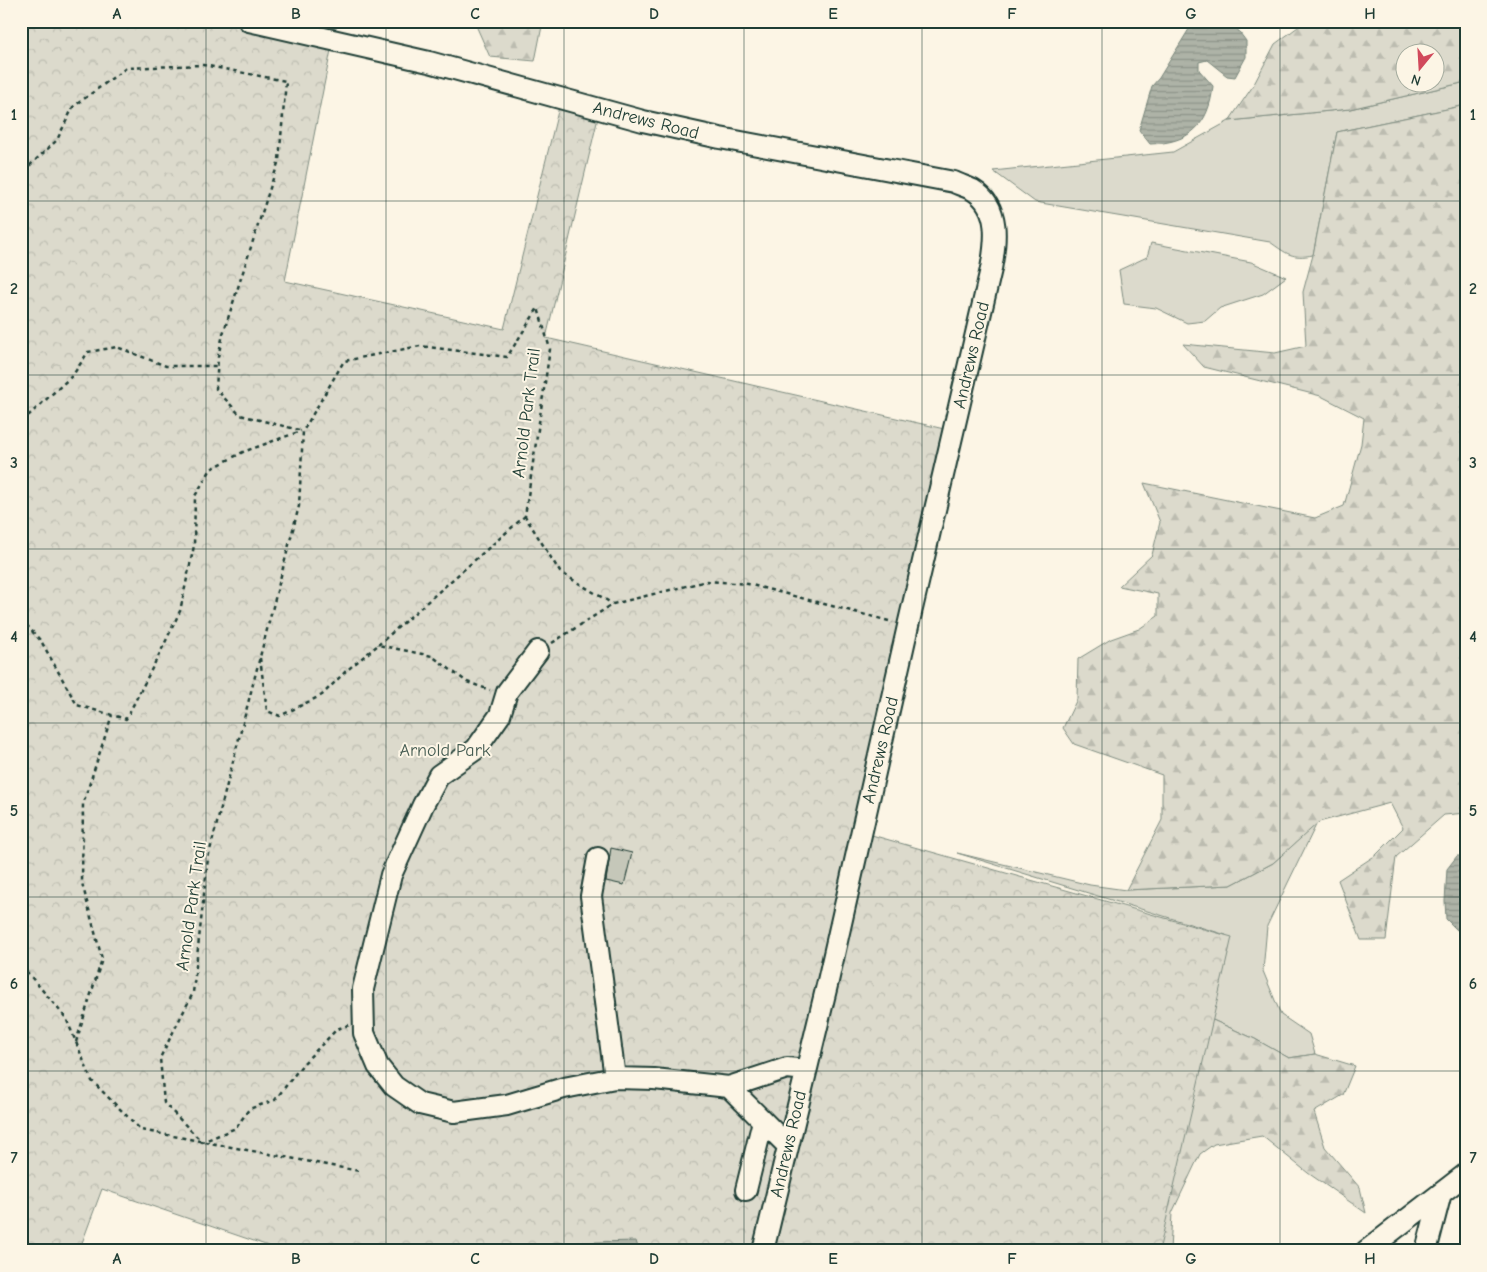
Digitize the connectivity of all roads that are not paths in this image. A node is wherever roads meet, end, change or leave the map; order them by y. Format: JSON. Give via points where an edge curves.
{"nodes":[{"id":1,"x":249,"y":21,"type":"edge"},
{"id":2,"x":538,"y":651,"type":"road end"},
{"id":3,"x":598,"y":858,"type":"dead end"},
{"id":4,"x":806,"y":1070,"type":"junction"},
{"id":5,"x":615,"y":1078,"type":"junction"},
{"id":6,"x":728,"y":1087,"type":"junction"},
{"id":7,"x":762,"y":1121,"type":"junction"},
{"id":8,"x":788,"y":1146,"type":"junction"},
{"id":9,"x":1466,"y":1174,"type":"edge"},
{"id":10,"x":746,"y":1190,"type":"dead end"},
{"id":11,"x":1441,"y":1193,"type":"junction"},
{"id":12,"x":763,"y":1251,"type":"edge"},
{"id":13,"x":1366,"y":1251,"type":"edge"},
{"id":14,"x":1426,"y":1251,"type":"edge"}],
"edges":[{"from":1,"to":4,"type":"street","name":"Andrews Road","via":[[429,62],[650,123],[954,182],[974,190],[986,202],[995,220],[996,242],[989,279]]},
{"from":2,"to":5,"type":"street","via":[[507,692],[500,715],[476,749],[439,775],[391,875],[363,989],[364,1033],[378,1066],[394,1086],[420,1104],[454,1112],[507,1105],[564,1088]]},
{"from":3,"to":5,"type":"street","via":[[591,896]]},
{"from":4,"to":6,"type":"street","via":[[787,1068]]},
{"from":4,"to":8,"type":"street","name":"Andrews Road"},
{"from":5,"to":6,"type":"street"},
{"from":6,"to":7,"type":"street"},
{"from":7,"to":8,"type":"street"},
{"from":7,"to":10,"type":"street"},
{"from":8,"to":12,"type":"street","name":"Andrews Road"},
{"from":9,"to":11,"type":"street"},
{"from":11,"to":13,"type":"street"},
{"from":11,"to":14,"type":"street"}]}
